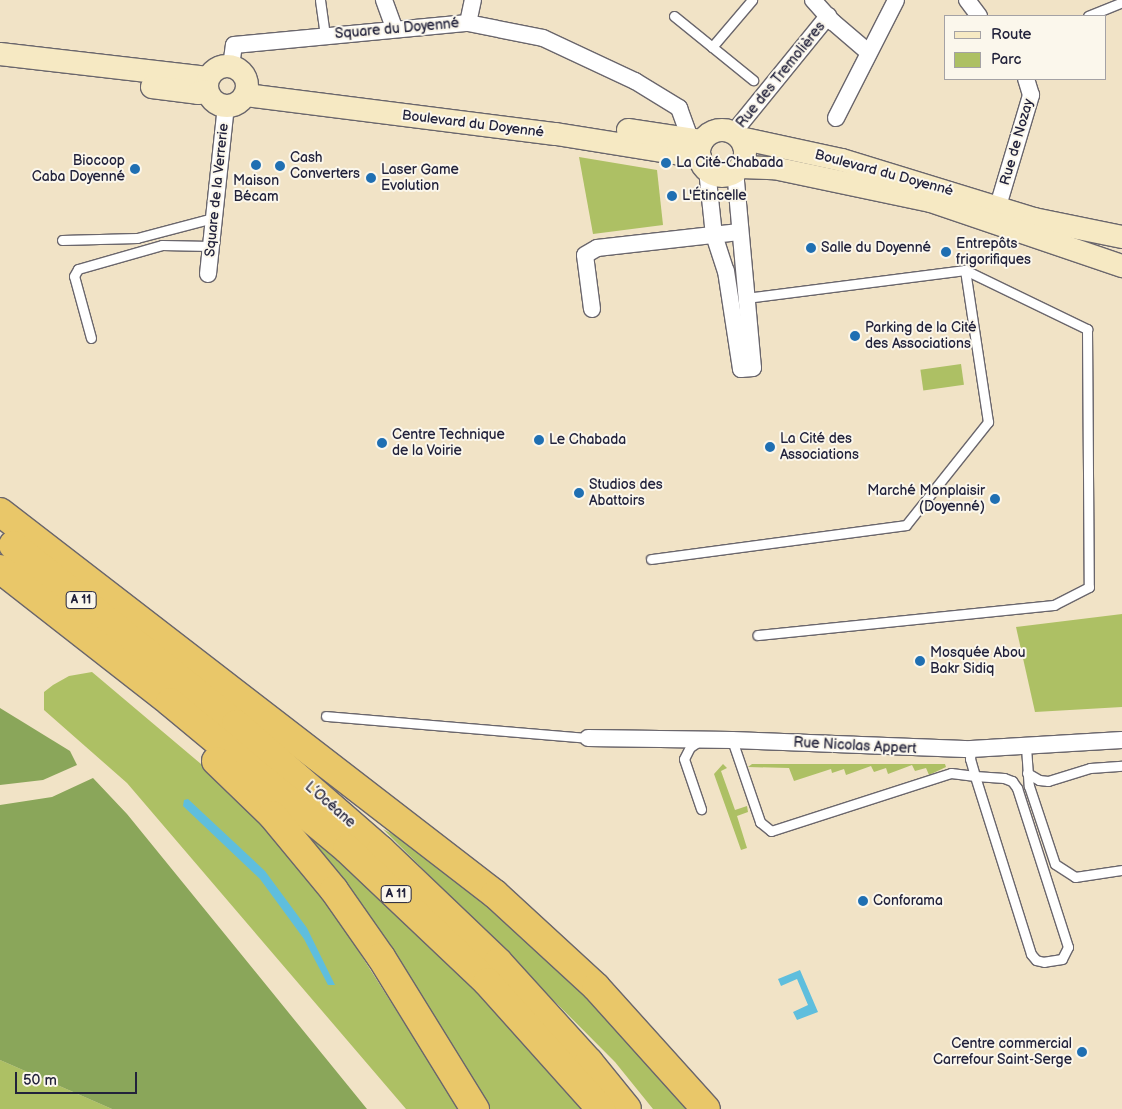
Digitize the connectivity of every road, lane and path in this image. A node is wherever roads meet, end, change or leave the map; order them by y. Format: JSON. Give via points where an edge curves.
{"nodes":[{"id":1,"x":320,"y":0,"type":"edge"},
{"id":2,"x":384,"y":0,"type":"edge"},
{"id":3,"x":473,"y":0,"type":"edge"},
{"id":4,"x":752,"y":0,"type":"edge"},
{"id":5,"x":813,"y":0,"type":"edge"},
{"id":6,"x":896,"y":0,"type":"edge"},
{"id":7,"x":967,"y":0,"type":"edge"},
{"id":8,"x":1122,"y":2,"type":"edge"},
{"id":9,"x":978,"y":15,"type":"edge"},
{"id":10,"x":1090,"y":15,"type":"edge"},
{"id":11,"x":674,"y":16,"type":"dead end"},
{"id":12,"x":828,"y":16,"type":"junction"},
{"id":13,"x":468,"y":23,"type":"junction"},
{"id":14,"x":394,"y":28,"type":"junction"},
{"id":15,"x":325,"y":36,"type":"junction"},
{"id":16,"x":712,"y":46,"type":"junction"},
{"id":17,"x":868,"y":52,"type":"junction"},
{"id":18,"x":0,"y":54,"type":"edge"},
{"id":19,"x":231,"y":66,"type":"junction"},
{"id":20,"x":0,"y":69,"type":"edge"},
{"id":21,"x":753,"y":80,"type":"dead end"},
{"id":22,"x":1026,"y":80,"type":"edge"},
{"id":23,"x":208,"y":85,"type":"junction"},
{"id":24,"x":246,"y":90,"type":"junction"},
{"id":25,"x":226,"y":106,"type":"junction"},
{"id":26,"x":836,"y":118,"type":"dead end"},
{"id":27,"x":737,"y":136,"type":"junction"},
{"id":28,"x":700,"y":152,"type":"junction"},
{"id":29,"x":738,"y":169,"type":"junction"},
{"id":30,"x":931,"y":201,"type":"junction"},
{"id":31,"x":998,"y":206,"type":"junction"},
{"id":32,"x":213,"y":218,"type":"junction"},
{"id":33,"x":739,"y":232,"type":"junction"},
{"id":34,"x":714,"y":235,"type":"junction"},
{"id":35,"x":1122,"y":237,"type":"edge"},
{"id":36,"x":62,"y":240,"type":"dead end"},
{"id":37,"x":210,"y":246,"type":"junction"},
{"id":38,"x":1118,"y":263,"type":"edge"},
{"id":39,"x":965,"y":270,"type":"junction"},
{"id":40,"x":208,"y":274,"type":"dead end"},
{"id":41,"x":746,"y":298,"type":"junction"},
{"id":42,"x":730,"y":301,"type":"junction"},
{"id":43,"x":592,"y":309,"type":"dead end"},
{"id":44,"x":91,"y":338,"type":"dead end"},
{"id":45,"x":0,"y":512,"type":"edge"},
{"id":46,"x":0,"y":535,"type":"edge"},
{"id":47,"x":650,"y":559,"type":"dead end"},
{"id":48,"x":10,"y":576,"type":"edge"},
{"id":49,"x":758,"y":635,"type":"dead end"},
{"id":50,"x":158,"y":701,"type":"junction"},
{"id":51,"x":326,"y":716,"type":"dead end"},
{"id":52,"x":588,"y":738,"type":"joint"},
{"id":53,"x":701,"y":740,"type":"junction"},
{"id":54,"x":732,"y":740,"type":"junction"},
{"id":55,"x":1122,"y":740,"type":"edge"},
{"id":56,"x":1026,"y":747,"type":"junction"},
{"id":57,"x":971,"y":749,"type":"junction"},
{"id":58,"x":1122,"y":766,"type":"edge"},
{"id":59,"x":1028,"y":773,"type":"junction"},
{"id":60,"x":975,"y":776,"type":"junction"},
{"id":61,"x":701,"y":809,"type":"dead end"},
{"id":62,"x":1122,"y":870,"type":"edge"},
{"id":63,"x":475,"y":1109,"type":"edge"},
{"id":64,"x":601,"y":1109,"type":"edge"},
{"id":65,"x":628,"y":1109,"type":"edge"},
{"id":66,"x":706,"y":1109,"type":"edge"}],
"edges":[{"from":1,"to":15,"type":"lane"},
{"from":2,"to":14,"type":"street"},
{"from":3,"to":13,"type":"street"},
{"from":4,"to":16,"type":"lane"},
{"from":5,"to":12,"type":"street","name":"Rue des Tremolières"},
{"from":6,"to":17,"type":"street"},
{"from":7,"to":9,"type":"street"},
{"from":8,"to":10,"type":"lane"},
{"from":11,"to":16,"type":"lane"},
{"from":12,"to":17,"type":"street","name":"Rue des Tremolières"},
{"from":12,"to":27,"type":"street","name":"Rue des Tremolières"},
{"from":13,"to":14,"type":"street","name":"Square du Doyenné"},
{"from":13,"to":28,"type":"street","name":"Square du Doyenné","via":[[543,38],[635,80],[679,108]]},
{"from":14,"to":15,"type":"street","name":"Square du Doyenné"},
{"from":15,"to":19,"type":"street","name":"Square du Doyenné","via":[[234,45]]},
{"from":16,"to":21,"type":"lane"},
{"from":17,"to":26,"type":"street"},
{"from":18,"to":23,"type":"main road"},
{"from":19,"to":23,"type":"main road","via":[[218,68]]},
{"from":19,"to":24,"type":"main road","via":[[242,72]]},
{"from":20,"to":23,"type":"main road","via":[[185,92]]},
{"from":22,"to":31,"type":"street","name":"Rue de Nozay","via":[[1032,95]]},
{"from":23,"to":25,"type":"main road","via":[[216,103]]},
{"from":24,"to":25,"type":"main road","via":[[237,104]]},
{"from":24,"to":28,"type":"main road","name":"Boulevard du Doyenné"},
{"from":25,"to":32,"type":"street","name":"Square de la Verrerie"},
{"from":27,"to":28,"type":"main road","name":"Boulevard du Doyenné","via":[[720,130]]},
{"from":27,"to":29,"type":"main road","via":[[745,150]]},
{"from":27,"to":31,"type":"main road","name":"Boulevard du Doyenné","via":[[842,160]]},
{"from":28,"to":29,"type":"main road","name":"Boulevard du Doyenné","via":[[721,176]]},
{"from":28,"to":34,"type":"street","name":"Square du Doyenné"},
{"from":29,"to":30,"type":"main road","name":"Boulevard du Doyenné","via":[[774,168]]},
{"from":29,"to":33,"type":"street"},
{"from":30,"to":31,"type":"main road","name":"Boulevard du Doyenné","via":[[956,202],[988,212],[993,212]]},
{"from":30,"to":38,"type":"main road","name":"Boulevard du Doyenné"},
{"from":31,"to":35,"type":"main road","name":"Boulevard du Doyenné","via":[[1040,220]]},
{"from":32,"to":36,"type":"lane","via":[[137,238]]},
{"from":32,"to":37,"type":"street","name":"Square de la Verrerie"},
{"from":33,"to":34,"type":"street"},
{"from":33,"to":41,"type":"street"},
{"from":34,"to":42,"type":"street","name":"Square du Doyenné","via":[[726,271]]},
{"from":34,"to":43,"type":"street","via":[[597,248],[585,255]]},
{"from":37,"to":40,"type":"street","name":"Square de la Verrerie"},
{"from":37,"to":44,"type":"lane","via":[[162,245],[78,268],[74,276]]},
{"from":39,"to":41,"type":"lane"},
{"from":39,"to":47,"type":"lane","via":[[988,422],[906,525]]},
{"from":39,"to":49,"type":"lane","via":[[1087,329],[1089,587],[1054,605]]},
{"from":41,"to":42,"type":"street"},
{"from":41,"to":42,"type":"street","name":"Square du Doyenné","via":[[753,368],[741,369]]},
{"from":45,"to":66,"type":"highway","via":[[449,857],[547,939],[637,1031]]},
{"from":46,"to":65,"type":"highway","name":"L’Océane","number":"A 11","via":[[236,724],[381,850],[459,923],[545,1012]]},
{"from":48,"to":50,"type":"highway"},
{"from":50,"to":63,"type":"highway","via":[[304,851],[381,957]]},
{"from":50,"to":64,"type":"highway","name":"L’Océane","number":"A 11","via":[[283,794],[394,892],[532,1029]]},
{"from":51,"to":52,"type":"lane"},
{"from":52,"to":53,"type":"street","name":"Rue Nicolas Appert"},
{"from":53,"to":54,"type":"street","name":"Rue Nicolas Appert"},
{"from":53,"to":61,"type":"lane","via":[[690,747],[684,759]]},
{"from":54,"to":57,"type":"street","name":"Rue Nicolas Appert"},
{"from":54,"to":60,"type":"lane","via":[[765,829],[780,828],[951,774]]},
{"from":55,"to":56,"type":"street","name":"Rue Nicolas Appert"},
{"from":56,"to":57,"type":"street","name":"Rue Nicolas Appert"},
{"from":56,"to":59,"type":"lane"},
{"from":57,"to":60,"type":"lane"},
{"from":58,"to":59,"type":"lane","via":[[1090,768],[1048,781]]},
{"from":59,"to":62,"type":"lane","via":[[1032,795],[1060,869],[1075,877]]},
{"from":60,"to":60,"type":"lane","via":[[1031,954],[1044,962],[1062,959],[1068,947],[1017,788],[1004,778]]}]}
